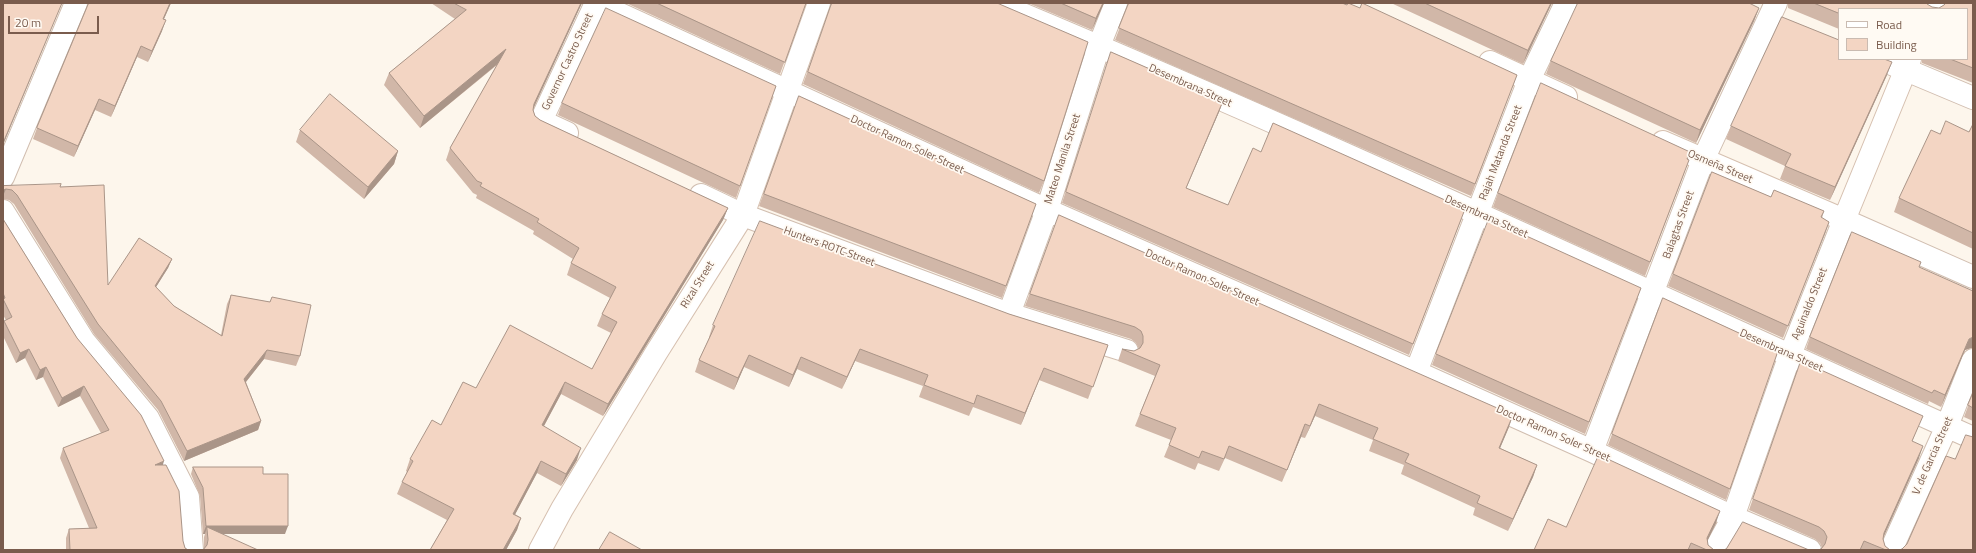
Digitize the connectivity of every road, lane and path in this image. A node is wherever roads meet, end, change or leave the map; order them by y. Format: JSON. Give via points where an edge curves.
{"nodes":[{"id":1,"x":76,"y":3,"type":"edge"},
{"id":2,"x":596,"y":3,"type":"edge"},
{"id":3,"x":819,"y":3,"type":"edge"},
{"id":4,"x":996,"y":3,"type":"edge"},
{"id":5,"x":1116,"y":3,"type":"edge"},
{"id":6,"x":1566,"y":3,"type":"edge"},
{"id":7,"x":1750,"y":6,"type":"edge"},
{"id":8,"x":1773,"y":9,"type":"edge"},
{"id":9,"x":1791,"y":23,"type":"edge"},
{"id":10,"x":1099,"y":46,"type":"junction"},
{"id":11,"x":1473,"y":54,"type":"edge"},
{"id":12,"x":1886,"y":60,"type":"edge"},
{"id":13,"x":1908,"y":64,"type":"edge"},
{"id":14,"x":1528,"y":80,"type":"junction"},
{"id":15,"x":786,"y":90,"type":"junction"},
{"id":16,"x":1973,"y":98,"type":"edge"},
{"id":17,"x":1587,"y":106,"type":"edge"},
{"id":18,"x":1645,"y":133,"type":"edge"},
{"id":19,"x":584,"y":141,"type":"edge"},
{"id":20,"x":1703,"y":160,"type":"junction"},
{"id":21,"x":3,"y":177,"type":"edge"},
{"id":22,"x":685,"y":188,"type":"edge"},
{"id":23,"x":1047,"y":210,"type":"junction"},
{"id":24,"x":3,"y":211,"type":"edge"},
{"id":25,"x":1478,"y":213,"type":"junction"},
{"id":26,"x":743,"y":215,"type":"junction"},
{"id":27,"x":1844,"y":220,"type":"junction"},
{"id":28,"x":1973,"y":276,"type":"edge"},
{"id":29,"x":1654,"y":293,"type":"junction"},
{"id":30,"x":1009,"y":314,"type":"junction"},
{"id":31,"x":1127,"y":351,"type":"edge"},
{"id":32,"x":1790,"y":355,"type":"junction"},
{"id":33,"x":1973,"y":360,"type":"edge"},
{"id":34,"x":1416,"y":372,"type":"junction"},
{"id":35,"x":1947,"y":426,"type":"junction"},
{"id":36,"x":1973,"y":438,"type":"edge"},
{"id":37,"x":1592,"y":451,"type":"junction"},
{"id":38,"x":1733,"y":517,"type":"junction"},
{"id":39,"x":192,"y":550,"type":"edge"},
{"id":40,"x":540,"y":550,"type":"edge"},
{"id":41,"x":1714,"y":550,"type":"edge"},
{"id":42,"x":1810,"y":550,"type":"edge"},
{"id":43,"x":1891,"y":550,"type":"edge"}],
"edges":[{"from":1,"to":21,"type":"street"},
{"from":2,"to":15,"type":"street","name":"Doctor Ramon Soler Street"},
{"from":2,"to":19,"type":"street","name":"Governor Castro Street","via":[[540,121]]},
{"from":3,"to":15,"type":"street","name":"Rizal Street"},
{"from":4,"to":10,"type":"street","name":"Desembrana Street"},
{"from":5,"to":10,"type":"street","name":"Mateo Manila Street"},
{"from":6,"to":14,"type":"street","name":"Rajah Matanda Street"},
{"from":7,"to":8,"type":"street"},
{"from":8,"to":9,"type":"street"},
{"from":8,"to":20,"type":"street","name":"Balagtas Street"},
{"from":10,"to":23,"type":"street","name":"Mateo Manila Street"},
{"from":10,"to":25,"type":"street","name":"Desembrana Street"},
{"from":11,"to":14,"type":"street"},
{"from":12,"to":13,"type":"street"},
{"from":13,"to":16,"type":"street"},
{"from":13,"to":27,"type":"street","name":"Aguinaldo Street"},
{"from":14,"to":17,"type":"street"},
{"from":14,"to":25,"type":"street","name":"Rajah Matanda Street"},
{"from":15,"to":23,"type":"street","name":"Doctor Ramon Soler Street"},
{"from":15,"to":26,"type":"street","name":"Rizal Street"},
{"from":18,"to":20,"type":"street","name":"Osmeña Street"},
{"from":20,"to":27,"type":"street","name":"Osmeña Street"},
{"from":20,"to":29,"type":"street","name":"Balagtas Street"},
{"from":22,"to":26,"type":"street","name":"Hunters ROTC Street"},
{"from":23,"to":30,"type":"street","name":"Mateo Manila Street"},
{"from":23,"to":34,"type":"street","name":"Doctor Ramon Soler Street"},
{"from":24,"to":39,"type":"street","via":[[84,341],[148,418],[188,497]]},
{"from":25,"to":29,"type":"street","name":"Desembrana Street"},
{"from":25,"to":34,"type":"street","name":"Rajah Matanda Street"},
{"from":26,"to":30,"type":"street","name":"Hunters ROTC Street"},
{"from":26,"to":40,"type":"street","name":"Rizal Street","via":[[656,353]]},
{"from":27,"to":28,"type":"street","name":"Osmeña Street"},
{"from":27,"to":32,"type":"street","name":"Aguinaldo Street"},
{"from":29,"to":32,"type":"street","name":"Desembrana Street"},
{"from":29,"to":37,"type":"street","name":"Balagtas Street"},
{"from":30,"to":31,"type":"street","name":"Hunters ROTC Street"},
{"from":32,"to":35,"type":"street","name":"Desembrana Street"},
{"from":32,"to":38,"type":"street","name":"Aguinaldo Street"},
{"from":33,"to":35,"type":"street","name":"V. de Garcia Street"},
{"from":34,"to":37,"type":"street","name":"Doctor Ramon Soler Street"},
{"from":35,"to":36,"type":"street","name":"Desembrana Street"},
{"from":35,"to":43,"type":"street","name":"V. de Garcia Street"},
{"from":37,"to":38,"type":"street","name":"Doctor Ramon Soler Street"},
{"from":38,"to":41,"type":"street","name":"Aguinaldo Street"},
{"from":38,"to":42,"type":"street","name":"Doctor Ramon Soler Street"}]}
